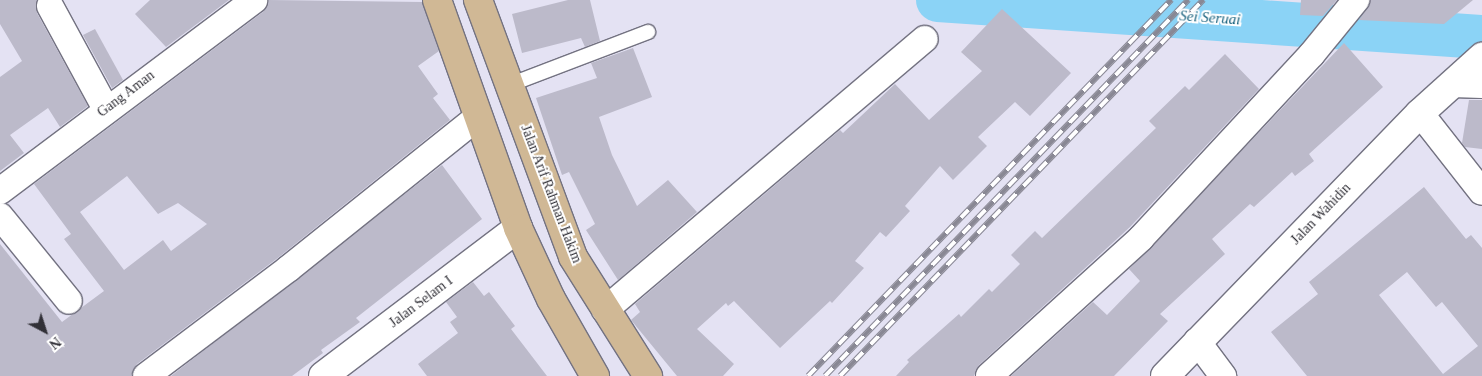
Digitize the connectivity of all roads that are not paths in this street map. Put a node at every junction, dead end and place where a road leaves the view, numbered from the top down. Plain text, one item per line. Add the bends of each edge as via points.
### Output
1 (254, 0) edge
2 (428, 0) edge
3 (437, 0) edge
4 (485, 2) edge
5 (50, 6) dead end
6 (1349, 8) edge
7 (648, 32) dead end
8 (924, 39) dead end
9 (1482, 57) edge
10 (1466, 82) edge
11 (509, 85) junction
12 (106, 109) junction
13 (1420, 113) junction
14 (478, 117) junction
15 (0, 191) edge
16 (1482, 192) edge
17 (0, 216) edge
18 (518, 228) junction
19 (69, 301) dead end
20 (606, 310) junction
21 (1197, 342) junction
22 (585, 372) edge
23 (146, 376) edge
24 (324, 376) edge
25 (648, 376) edge
26 (989, 376) edge
27 (1165, 376) edge
28 (1223, 376) edge

1 - 12 street, Gang Aman
2 - 3 street
3 - 14 main road
4 - 11 main road, Jalan Arif Rahman Hakim
5 - 12 street
6 - 26 street via 1312,54 1141,238
7 - 11 lane
8 - 20 street
9 - 10 street, Jalan Wahidin
10 - 13 street, Jalan Wahidin
11 - 20 main road, Jalan Arif Rahman Hakim via 573,257
12 - 15 street, Gang Aman
13 - 16 street
13 - 21 street, Jalan Wahidin
14 - 18 main road
14 - 23 street via 288,269
17 - 19 street
18 - 22 main road
18 - 24 street, Jalan Selam I
20 - 25 main road, Jalan Arif Rahman Hakim
21 - 27 street, Jalan Wahidin
21 - 28 street

